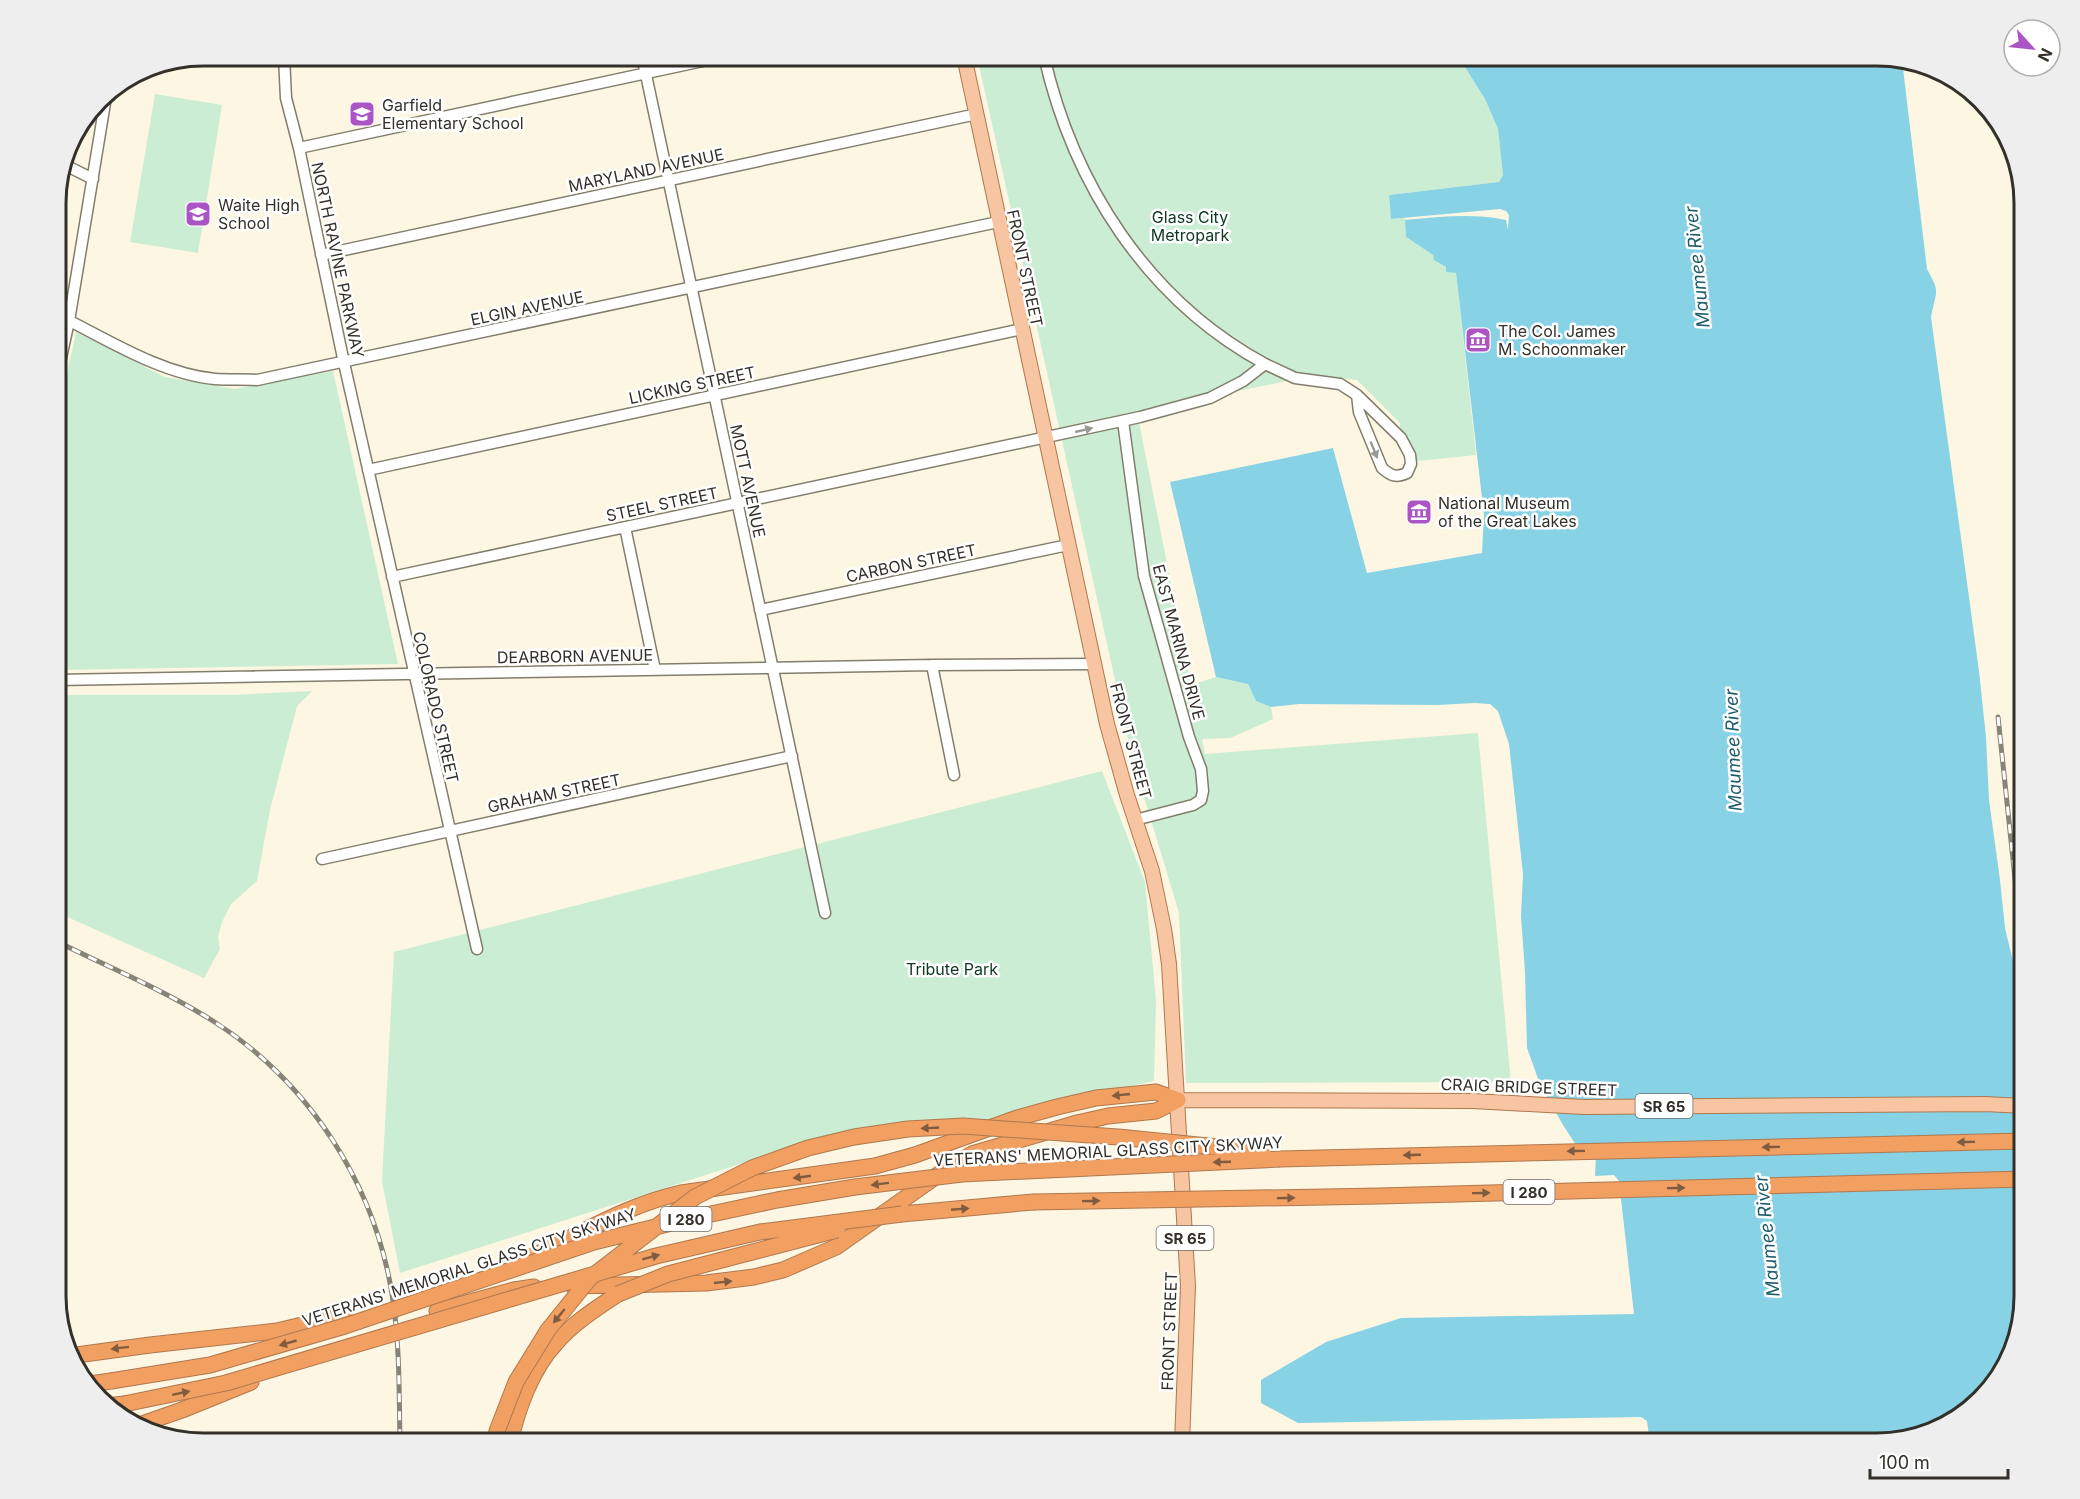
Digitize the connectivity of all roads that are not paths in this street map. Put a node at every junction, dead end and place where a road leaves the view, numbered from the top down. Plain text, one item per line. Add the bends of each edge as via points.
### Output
1 (284, 66) edge
2 (644, 66) edge
3 (678, 66) edge
4 (966, 66) edge
5 (1047, 66) edge
6 (645, 73) junction
7 (104, 109) edge
8 (977, 114) junction
9 (299, 148) junction
10 (71, 168) edge
11 (93, 178) junction
12 (668, 181) junction
13 (998, 222) junction
14 (321, 255) junction
15 (692, 288) junction
16 (66, 319) edge
17 (69, 321) junction
18 (1022, 329) junction
19 (66, 335) edge
20 (344, 363) junction
21 (1265, 364) junction
22 (714, 395) junction
23 (1357, 395) junction
24 (1123, 421) junction
25 (1044, 438) junction
26 (368, 470) junction
27 (738, 504) junction
28 (625, 527) junction
29 (1068, 545) junction
30 (392, 577) junction
31 (760, 610) junction
32 (1095, 664) junction
33 (932, 665) junction
34 (773, 669) junction
35 (655, 670) junction
36 (414, 674) junction
37 (66, 680) edge
38 (792, 756) junction
39 (954, 775) dead end
40 (1136, 820) junction
41 (449, 831) junction
42 (322, 859) dead end
43 (825, 913) dead end
44 (477, 949) dead end
45 (1178, 1100) junction
46 (2014, 1106) edge
47 (2014, 1141) edge
48 (1280, 1160) junction
49 (2014, 1179) edge
50 (902, 1214) junction
51 (79, 1355) edge
52 (97, 1383) edge
53 (119, 1405) edge
54 (148, 1422) edge
55 (497, 1433) edge
56 (512, 1433) edge
57 (1182, 1433) edge

1 - 9 street, NORTH RAVINE PARKWAY via 284,84
2 - 6 street, MOTT AVENUE
3 - 6 street
4 - 8 main road, FRONT STREET
5 - 21 street via 1069,140 1111,221 1187,309
6 - 9 street
6 - 12 street, MOTT AVENUE
7 - 11 street
8 - 12 street, MARYLAND AVENUE
8 - 13 main road, FRONT STREET
9 - 14 street, NORTH RAVINE PARKWAY
10 - 11 street
11 - 17 street
12 - 14 street, MARYLAND AVENUE
12 - 15 street, MOTT AVENUE
13 - 15 street, ELGIN AVENUE
13 - 18 main road, FRONT STREET
14 - 20 street, NORTH RAVINE PARKWAY
15 - 20 street, ELGIN AVENUE
15 - 22 street, MOTT AVENUE
16 - 17 street, ELGIN AVENUE
17 - 19 street
17 - 20 street, ELGIN AVENUE via 151,361 216,379 257,380
18 - 22 street, LICKING STREET
18 - 25 main road, FRONT STREET
20 - 26 street, NORTH RAVINE PARKWAY
21 - 23 street via 1295,378 1340,384
21 - 24 street, STEEL STREET via 1210,398
22 - 26 street, LICKING STREET
22 - 27 street, MOTT AVENUE
23 -> 23 street via 1359,412 1382,468 1398,477 1407,473 1410,455 1401,438
25 -> 24 street, STEEL STREET
24 - 40 street, EAST MARINA DRIVE via 1144,576 1201,769 1203,791 1201,800 1193,805
25 - 27 street, STEEL STREET
25 - 29 main road, FRONT STREET
26 - 30 street, COLORADO STREET
27 - 28 street, STEEL STREET
27 - 31 street, MOTT AVENUE
28 - 30 street, STEEL STREET
28 - 35 street
29 - 31 street, CARBON STREET
29 - 32 main road, FRONT STREET
30 - 36 street, COLORADO STREET
31 - 34 street, MOTT AVENUE
32 - 33 street, DEARBORN AVENUE
32 - 40 main road, FRONT STREET via 1107,724
33 - 34 street, DEARBORN AVENUE
33 - 39 street
34 - 35 street, DEARBORN AVENUE
34 - 38 street, MOTT AVENUE
35 - 36 street, DEARBORN AVENUE
36 - 37 street, DEARBORN AVENUE
36 - 41 street, COLORADO STREET
38 - 41 street, GRAHAM STREET
38 - 43 street, MOTT AVENUE
40 - 45 main road, FRONT STREET via 1164,929
41 - 42 street, GRAHAM STREET
41 - 44 street, COLORADO STREET
45 - 46 main road, CRAIG BRIDGE STREET / SR 65 via 1473,1101 1584,1107
45 -> 51 highway via 1156,1092 1096,1098 1017,1118 875,1166 662,1197 618,1213 516,1263 344,1315 278,1331
54 -> 45 highway via 371,1334 514,1290 706,1283 783,1270 836,1246 972,1154 1077,1123 1156,1111
45 - 57 main road, FRONT STREET / SR 65 via 1188,1286
47 -> 48 highway, VETERANS' MEMORIAL GLASS CITY SKYWAY / I 280
48 -> 52 highway, VETERANS' MEMORIAL GLASS CITY SKYWAY / I 280, bridge via 962,1174 777,1200 594,1242 345,1326 210,1365
48 -> 55 highway, bridge via 1248,1150 963,1126 908,1129 808,1148 752,1168 695,1197 590,1278 548,1330 516,1382
50 -> 49 highway, I 280, bridge via 1033,1202
53 -> 50 highway, I 280, bridge via 226,1383 656,1256 760,1232
50 - 56 highway, bridge via 668,1274 618,1294 555,1343 531,1379

